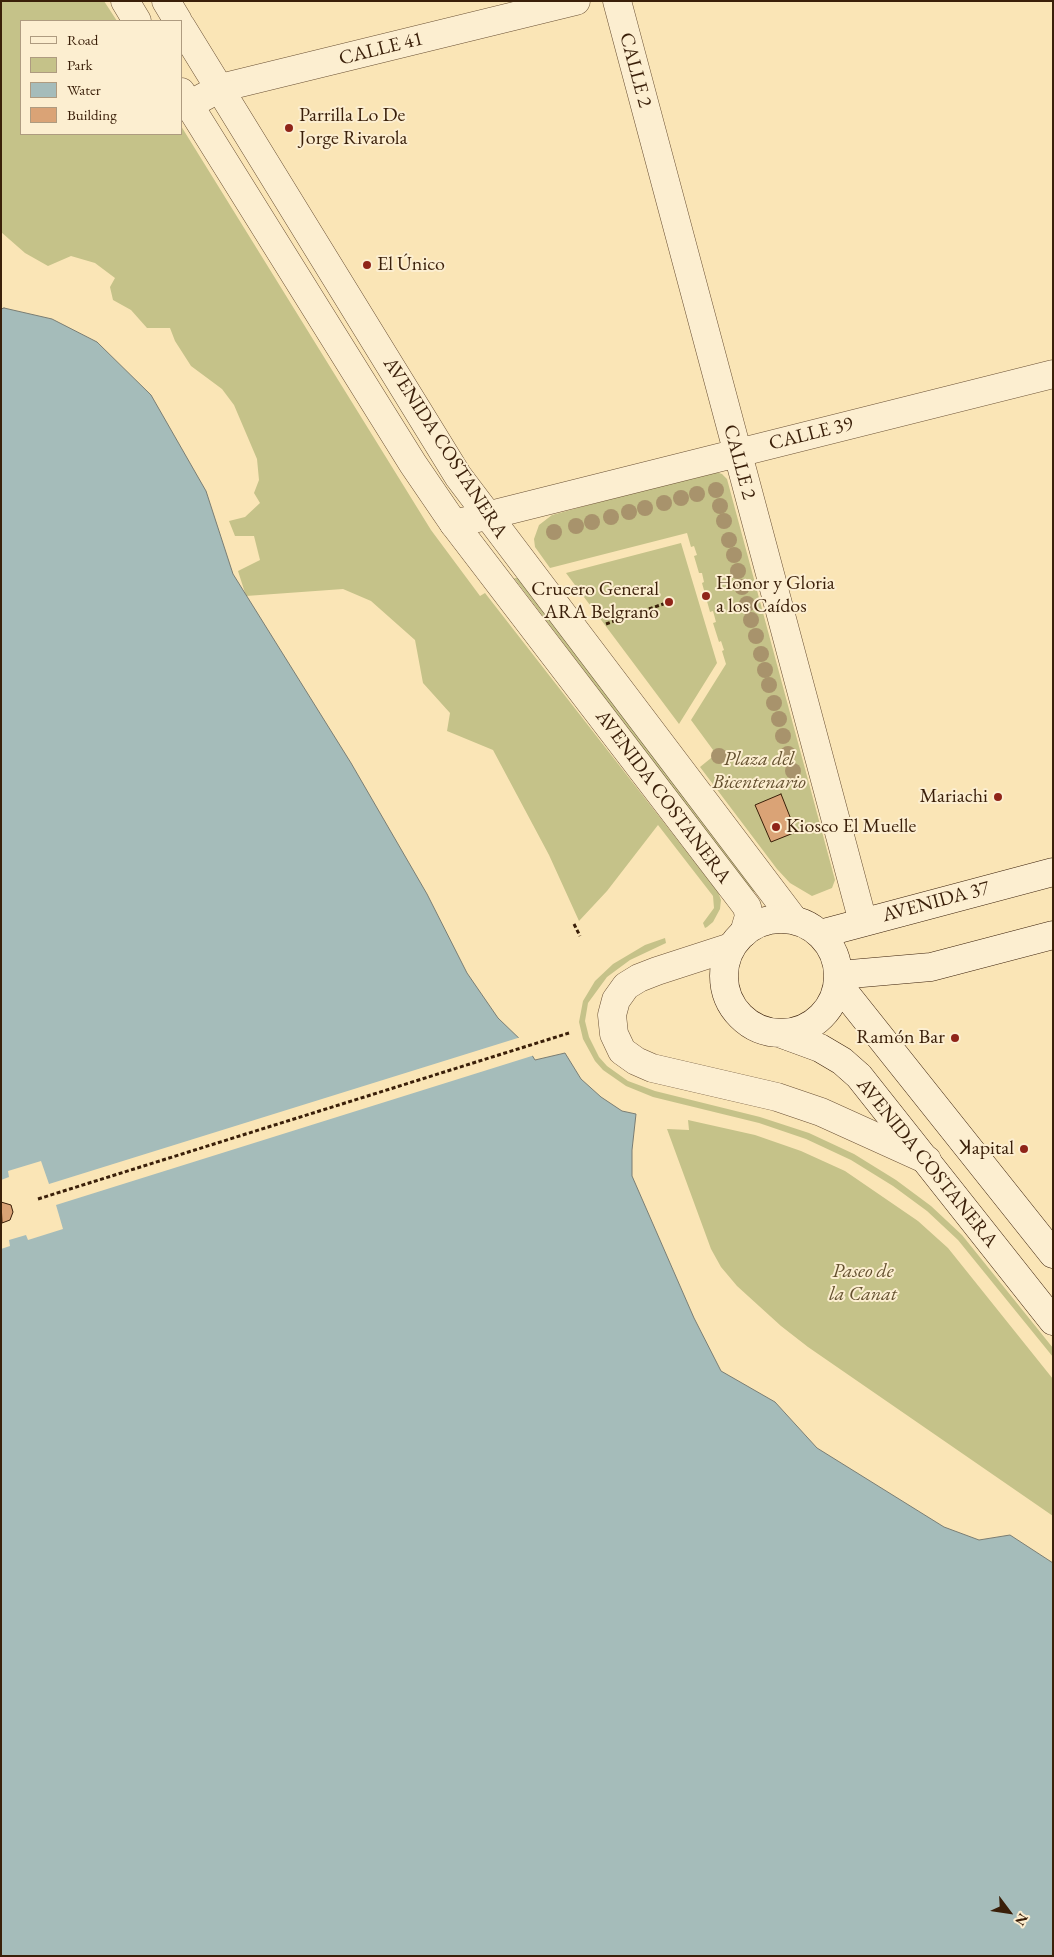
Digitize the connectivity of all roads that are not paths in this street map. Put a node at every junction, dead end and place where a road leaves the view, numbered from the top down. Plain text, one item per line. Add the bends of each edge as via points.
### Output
1 (125, 1) edge
2 (166, 1) edge
3 (576, 1) edge
4 (617, 1) edge
5 (136, 20) edge
6 (177, 20) edge
7 (182, 28) edge
8 (220, 88) junction
9 (185, 99) edge
10 (1053, 374) edge
11 (736, 453) junction
12 (486, 515) junction
13 (454, 524) junction
14 (1053, 872) edge
15 (794, 920) junction
16 (863, 922) junction
17 (820, 934) junction
18 (1053, 935) edge
19 (738, 940) junction
20 (838, 979) junction
21 (779, 1034) junction
22 (927, 1160) junction
23 (1053, 1254) edge
24 (1053, 1321) edge

1 - 5 street
2 - 6 street
3 - 8 street, CALLE 41
4 - 11 street, CALLE 2
7 - 8 street, AVENIDA COSTANERA
8 - 9 street, CALLE 41
8 - 12 street, AVENIDA COSTANERA via 458,476
9 - 13 street, AVENIDA COSTANERA via 412,464
10 - 11 street, CALLE 39
11 - 12 street, CALLE 39
11 - 16 street, CALLE 2
12 - 13 street, CALLE 39
12 - 15 street, AVENIDA COSTANERA
13 - 19 street, AVENIDA COSTANERA via 747,907 749,916
14 - 16 street, AVENIDA 37
15 - 17 street
15 - 19 street via 769,920
16 - 17 street, AVENIDA 37
17 - 20 street via 832,948
18 - 20 street via 931,967
19 - 21 street via 727,956 724,976 731,1004 751,1025
19 - 22 street via 626,986 616,1000 612,1015 614,1034 622,1051 652,1068 760,1092 822,1112
20 - 21 street via 832,1002 815,1022 798,1031
20 - 23 street, AVENIDA COSTANERA
21 - 22 street, AVENIDA COSTANERA via 820,1048 848,1066
22 - 24 street, AVENIDA COSTANERA

